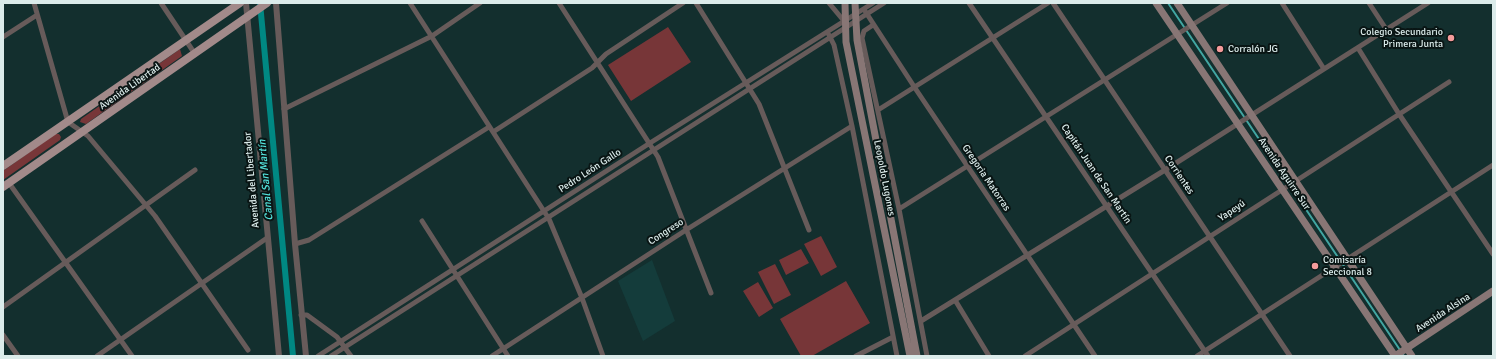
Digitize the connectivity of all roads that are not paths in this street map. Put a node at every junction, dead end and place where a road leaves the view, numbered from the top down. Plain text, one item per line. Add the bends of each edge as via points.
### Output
1 (34, 3) edge
2 (161, 3) edge
3 (240, 3) edge
4 (246, 3) edge
5 (267, 3) edge
6 (276, 3) edge
7 (410, 3) edge
8 (480, 3) edge
9 (559, 3) edge
10 (683, 3) edge
11 (696, 3) edge
12 (830, 3) edge
13 (845, 3) edge
14 (855, 3) edge
15 (873, 3) edge
16 (884, 3) edge
17 (969, 3) edge
18 (1048, 3) edge
19 (1053, 3) edge
20 (1156, 3) edge
21 (1177, 3) edge
22 (1227, 3) edge
23 (1282, 3) edge
24 (1369, 3) edge
25 (1428, 3) edge
26 (864, 9) junction
27 (251, 14) junction
28 (867, 14) junction
29 (37, 15) junction
30 (855, 18) junction
31 (845, 25) junction
32 (873, 25) junction
33 (1190, 27) junction
34 (1386, 29) junction
35 (827, 32) junction
36 (1180, 34) junction
37 (432, 36) junction
38 (3, 37) edge
39 (831, 37) junction
40 (992, 39) junction
41 (186, 40) junction
42 (1358, 48) junction
43 (195, 54) junction
44 (597, 63) junction
45 (1324, 69) junction
46 (1105, 81) junction
47 (1449, 82) dead end
48 (747, 83) junction
49 (915, 88) junction
50 (750, 89) junction
51 (284, 109) junction
52 (878, 110) junction
53 (1399, 114) junction
54 (1047, 116) junction
55 (1250, 116) junction
56 (68, 122) junction
57 (1239, 123) junction
58 (852, 126) junction
59 (489, 127) junction
60 (84, 131) junction
61 (493, 132) junction
62 (650, 143) junction
63 (654, 149) junction
64 (1493, 165) edge
65 (3, 166) edge
66 (968, 167) junction
67 (784, 168) junction
68 (195, 170) dead end
69 (1165, 170) junction
70 (1294, 183) junction
71 (6, 185) edge
72 (1284, 188) junction
73 (1451, 192) junction
74 (1106, 205) junction
75 (145, 206) junction
76 (899, 209) junction
77 (544, 211) junction
78 (548, 218) junction
79 (422, 221) dead end
80 (686, 230) junction
81 (809, 230) dead end
82 (1210, 237) junction
83 (267, 238) junction
84 (295, 244) junction
85 (1493, 254) edge
86 (1026, 256) junction
87 (1346, 260) junction
88 (66, 263) junction
89 (1336, 267) junction
90 (453, 270) junction
91 (1152, 275) junction
92 (457, 276) junction
93 (202, 282) junction
94 (1493, 291) edge
95 (711, 293) dead end
96 (582, 298) junction
97 (954, 300) junction
98 (3, 308) edge
99 (1262, 314) junction
100 (301, 315) junction
101 (921, 321) junction
102 (1074, 325) junction
103 (3, 335) edge
104 (893, 337) junction
105 (120, 340) junction
106 (341, 341) junction
107 (346, 347) junction
108 (504, 349) junction
109 (1405, 349) junction
110 (248, 350) dead end
111 (1206, 354) edge
112 (18, 356) edge
113 (97, 356) edge
114 (132, 356) edge
115 (278, 356) edge
116 (306, 356) edge
117 (318, 356) edge
118 (331, 356) edge
119 (351, 356) edge
120 (492, 356) edge
121 (508, 356) edge
122 (603, 356) edge
123 (856, 356) edge
124 (897, 356) edge
125 (910, 356) edge
126 (917, 356) edge
127 (928, 356) edge
128 (989, 356) edge
129 (1025, 356) edge
130 (1095, 356) edge
131 (1197, 356) edge
132 (1290, 356) edge
133 (1396, 356) edge
134 (1412, 356) edge

1 - 29 street
2 - 41 street
3 - 41 main road, Avenida Libertad
4 - 27 street, Avenida del Libertador
5 - 27 main road, Avenida Libertad
6 - 51 street
7 - 37 street
8 - 37 street
9 - 44 street
10 - 44 street via 606,54
11 - 48 street
12 - 31 street
13 - 31 main road, Leopoldo Lugones
14 - 30 main road, Leopoldo Lugones
15 - 26 street, Pedro León Gallo
16 - 28 street, Pedro León Gallo
17 - 40 street, Capitán Juan de San Martín
18 - 40 street
19 - 46 street, Corrientes
20 - 36 main road, Avenida Aguirre Sur
21 - 33 main road, Avenida Aguirre Sur
22 - 33 street
23 - 45 street
24 - 34 street
25 - 34 street
26 - 28 street, Gregoria Matorras
26 - 30 street, Pedro León Gallo
27 - 43 main road, Avenida Libertad
27 - 83 street, Avenida del Libertador
28 - 30 street, Pedro León Gallo
28 - 32 street, Gregoria Matorras
29 - 38 street
29 - 56 street
30 - 31 street, Pedro León Gallo
30 - 126 main road, Leopoldo Lugones via 857,40
31 - 35 street, Pedro León Gallo
31 - 39 street, Pedro León Gallo
31 - 125 main road, Leopoldo Lugones via 846,42
32 - 49 street, Gregoria Matorras
32 - 52 street via 864,31 862,38
33 - 36 street
33 - 55 main road, Avenida Aguirre Sur
34 - 42 street
35 - 39 street
35 - 48 street, Pedro León Gallo
36 - 46 street
36 - 57 main road, Avenida Aguirre Sur
37 - 51 street
37 - 59 street
39 - 50 street, Pedro León Gallo
39 - 58 street
40 - 49 street
40 - 54 street, Capitán Juan de San Martín
41 - 43 street
41 - 56 main road, Avenida Libertad
42 - 45 street
42 - 53 street
43 - 60 main road, Avenida Libertad
44 - 61 street
44 - 62 street
45 - 55 street
46 - 54 street
46 - 69 street, Corrientes
47 - 53 street, Yapeyú
48 - 50 street
48 - 62 street, Pedro León Gallo
49 - 52 street
49 - 66 street, Gregoria Matorras
50 - 63 street, Pedro León Gallo
50 - 67 street via 759,104
51 - 84 street
52 - 76 street
53 - 70 street, Yapeyú
53 - 73 street
54 - 66 street
54 - 74 street, Capitán Juan de San Martín
55 - 57 street
55 - 70 main road, Avenida Aguirre Sur
56 - 60 street
56 - 65 main road, Avenida Libertad
57 - 69 street
57 - 72 main road, Avenida Aguirre Sur
58 - 67 street, Congreso
58 - 104 street
59 - 61 street
59 - 84 street via 309,240
60 - 71 main road, Avenida Libertad
60 - 75 street
61 - 77 street
62 - 63 street
62 - 77 street, Pedro León Gallo
63 - 78 street, Pedro León Gallo
63 - 80 street
64 - 73 street
66 - 76 street
66 - 86 street, Gregoria Matorras
67 - 80 street, Congreso
67 - 81 street
68 - 75 street
69 - 74 street
69 - 82 street, Corrientes
70 - 72 street, Yapeyú
70 - 87 main road, Avenida Aguirre Sur
71 - 88 street
72 - 82 street, Yapeyú
72 - 89 main road, Avenida Aguirre Sur
73 - 85 street
73 - 87 street
74 - 86 street
74 - 91 street, Capitán Juan de San Martín
75 - 88 street
75 - 93 street
76 - 101 street
77 - 78 street
77 - 90 street, Pedro León Gallo
78 - 92 street, Pedro León Gallo
78 - 96 street
79 - 90 street
80 - 95 street
80 - 96 street, Congreso
82 - 91 street, Yapeyú
82 - 99 street, Corrientes
83 - 93 street
83 - 115 street, Avenida del Libertador
84 - 100 street
86 - 97 street
86 - 102 street, Gregoria Matorras
87 - 89 street
87 - 109 main road, Avenida Aguirre Sur
88 - 98 street
88 - 105 street
89 - 99 street
89 - 133 main road, Avenida Aguirre Sur
90 - 92 street
90 - 106 street, Pedro León Gallo
91 - 102 street, Yapeyú
91 - 111 street, Capitán Juan de San Martín
92 - 107 street, Pedro León Gallo
92 - 108 street
93 - 105 street
93 - 110 street
94 - 109 main road, Avenida Alsina
96 - 108 street, Congreso
96 - 122 street
97 - 101 street
97 - 128 street
99 - 111 street
99 - 132 street, Corrientes
100 - 106 street via 307,315
100 - 116 street
101 - 127 street
102 - 129 street, Yapeyú
102 - 130 street, Gregoria Matorras
103 - 112 street
104 - 123 street
104 - 124 street
105 - 113 street
105 - 114 street
106 - 107 street
106 - 117 street, Pedro León Gallo
107 - 118 street, Pedro León Gallo
107 - 119 street
108 - 120 street, Congreso
108 - 121 street
109 - 133 main road, Avenida Alsina
109 - 134 main road, Avenida Aguirre Sur
111 - 131 street

